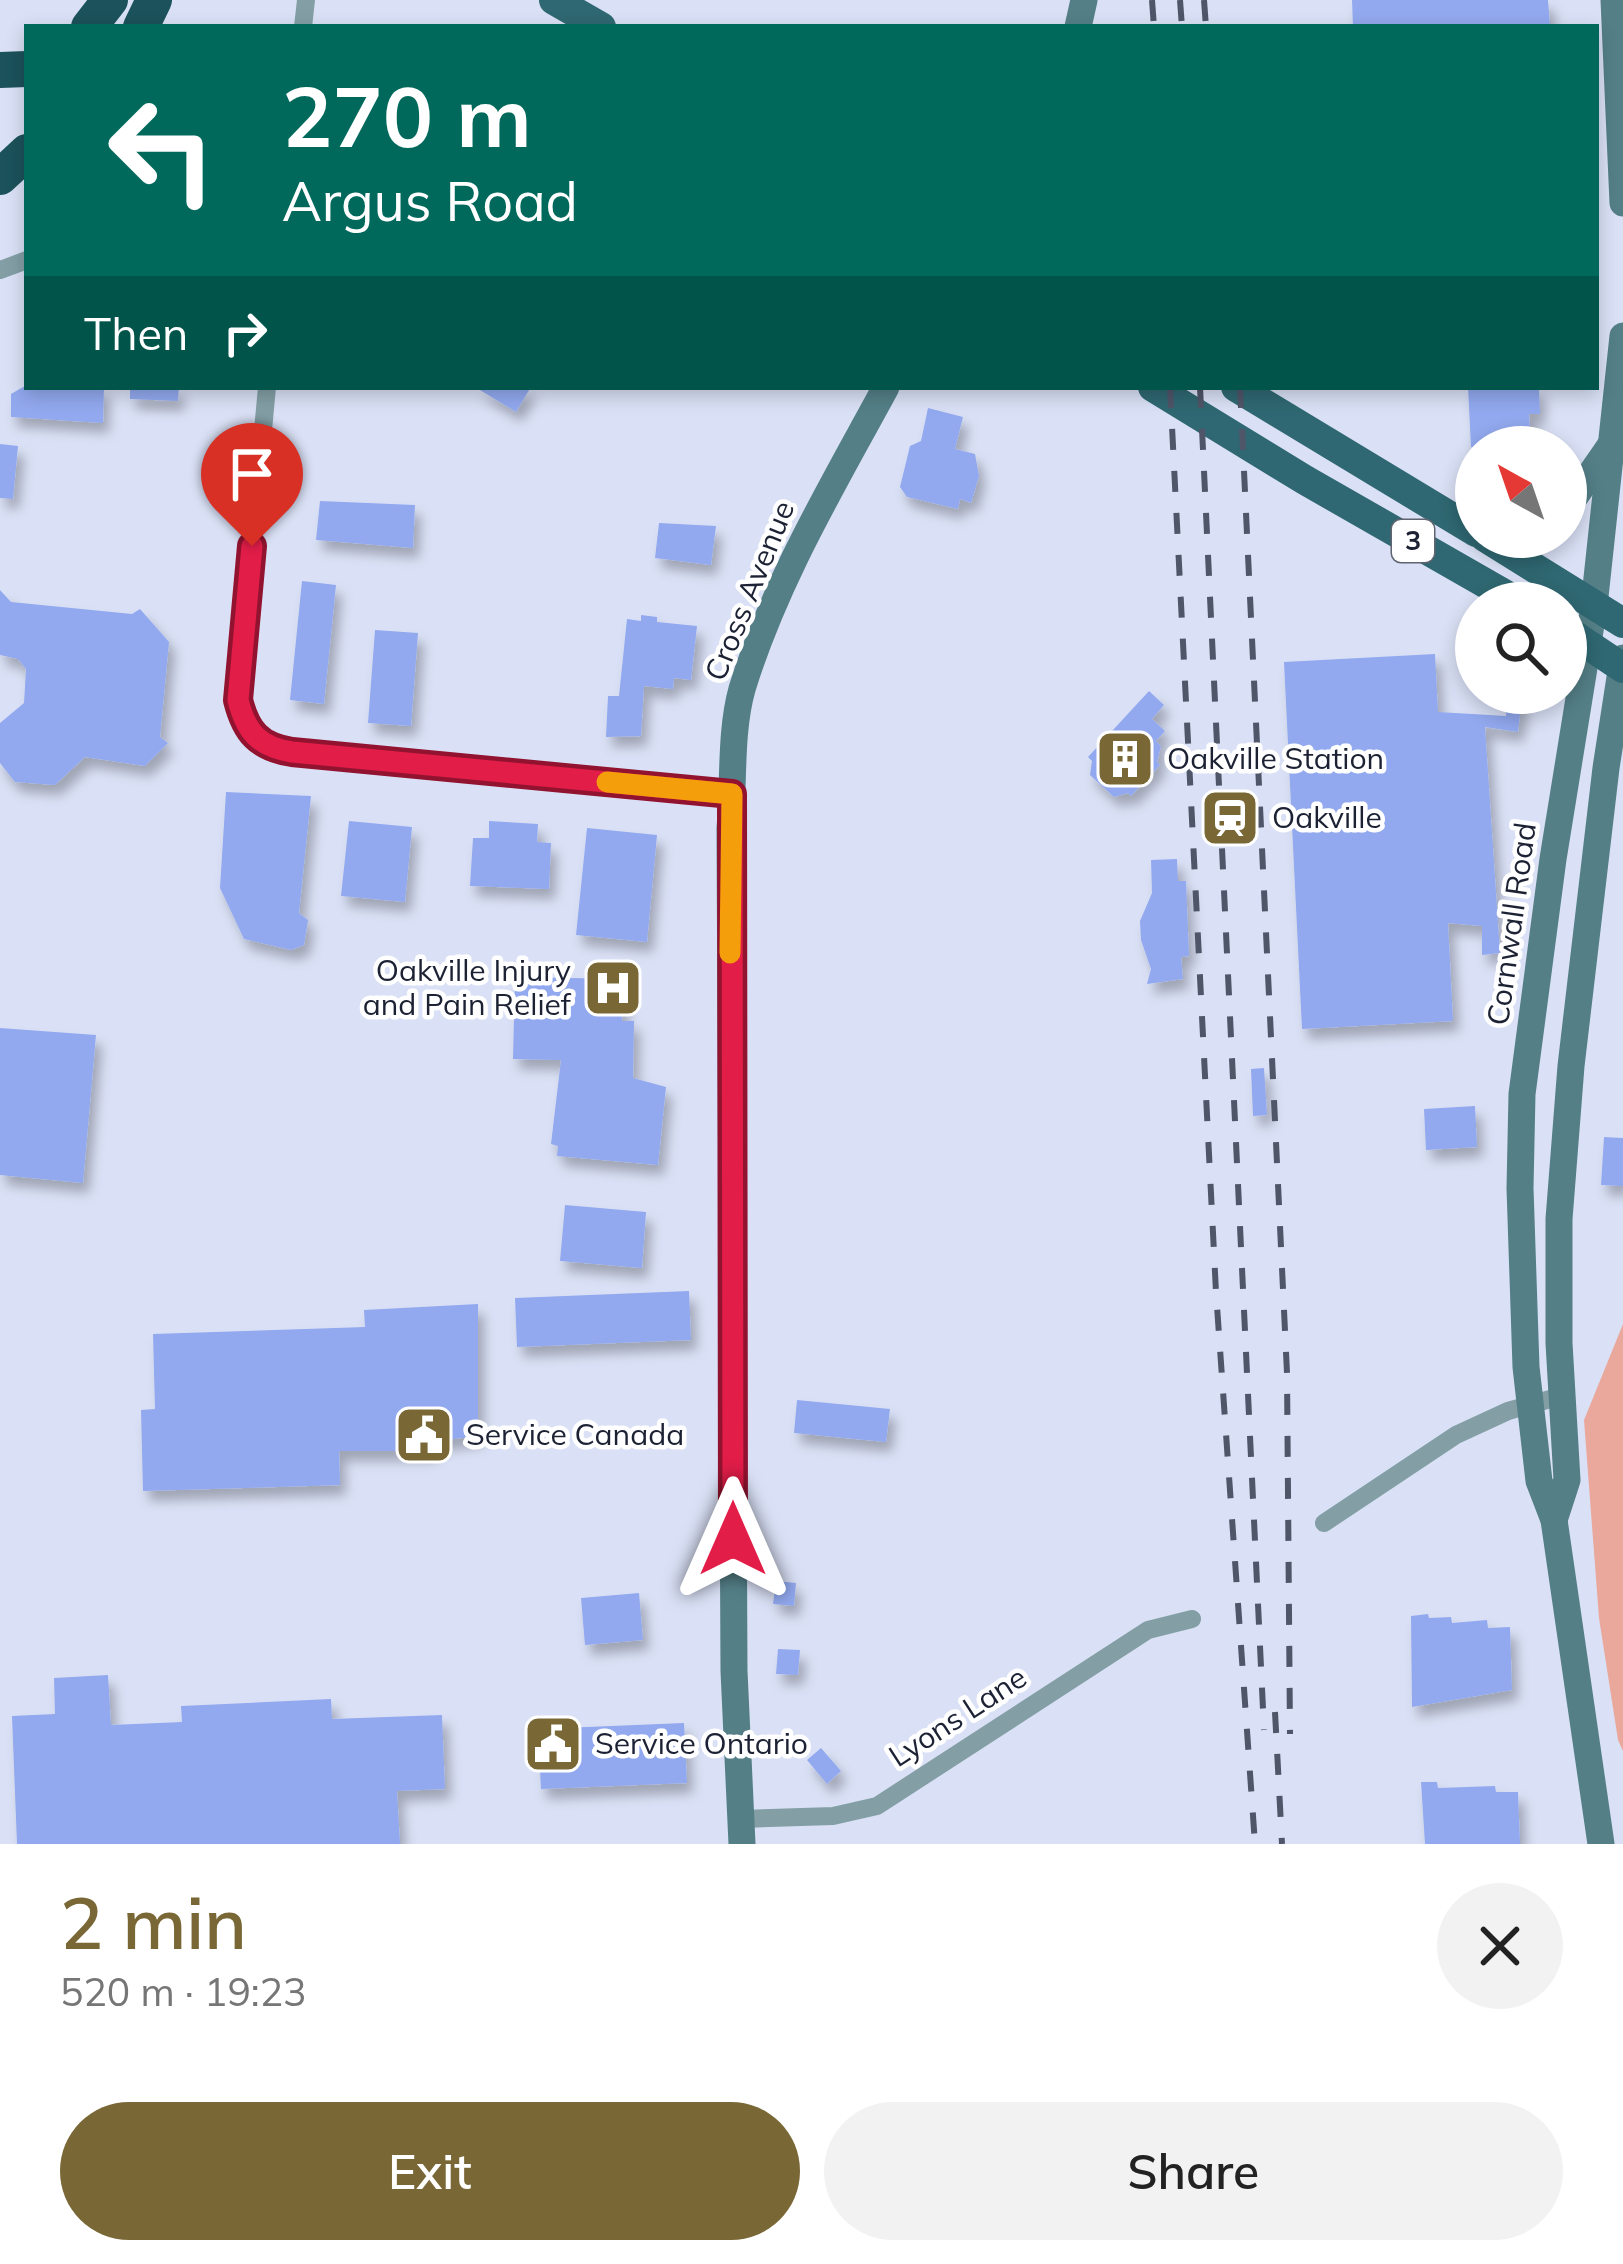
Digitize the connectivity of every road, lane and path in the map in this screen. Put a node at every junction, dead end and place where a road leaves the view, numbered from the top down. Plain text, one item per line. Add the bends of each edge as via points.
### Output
1 (110, 0) edge
2 (554, 0) edge
3 (1614, 0) edge
4 (91, 24) edge
5 (596, 24) edge
6 (24, 155) edge
7 (0, 177) edge
8 (1623, 203) edge
9 (1623, 336) edge
10 (267, 390) edge
11 (884, 390) edge
12 (1159, 390) edge
13 (1241, 390) edge
14 (1612, 443) junction
15 (1587, 479) edge
16 (1455, 513) edge
17 (1518, 558) edge
18 (1483, 582) edge
19 (1594, 606) junction
20 (1587, 618) edge
21 (1623, 623) edge
22 (1587, 643) edge
23 (1622, 664) edge
24 (1567, 714) edge
25 (1623, 740) edge
26 (1606, 768) junction
27 (732, 794) junction
28 (1571, 1066) junction
29 (1526, 1070) junction
30 (1561, 1396) junction
31 (1530, 1405) junction
32 (1554, 1520) junction
33 (1324, 1523) dead end
34 (1192, 1619) dead end
35 (742, 1832) edge
36 (1600, 1844) edge

1 - 4 highway
2 - 5 main road
3 - 8 main road
6 - 7 highway
9 - 14 main road, Cornwall Road
10 - 27 street via 238,700 243,722 264,745
11 - 27 main road, Cross Avenue via 828,488 763,633 741,692
12 - 18 main road, 3
13 - 16 main road, 3
14 - 15 main road
14 - 19 main road, Cornwall Road
17 - 19 main road
19 - 20 main road, Cornwall Road
19 - 21 main road
22 - 23 main road
23 - 26 main road, Cornwall Road
24 - 29 main road, Cornwall Road
25 - 26 main road
26 - 28 main road, Cornwall Road
27 - 35 main road, Cross Avenue via 734,1671
28 - 29 main road
28 - 30 main road, Cornwall Road via 1559,1219
29 - 31 main road, Cornwall Road via 1520,1188
30 - 31 street
30 - 32 main road, Cornwall Road via 1567,1480
31 - 32 main road, Cornwall Road via 1539,1481
31 - 33 street via 1456,1436
32 - 36 main road, Cornwall Road
34 - 35 street, Lyons Lane via 1148,1630 877,1807

